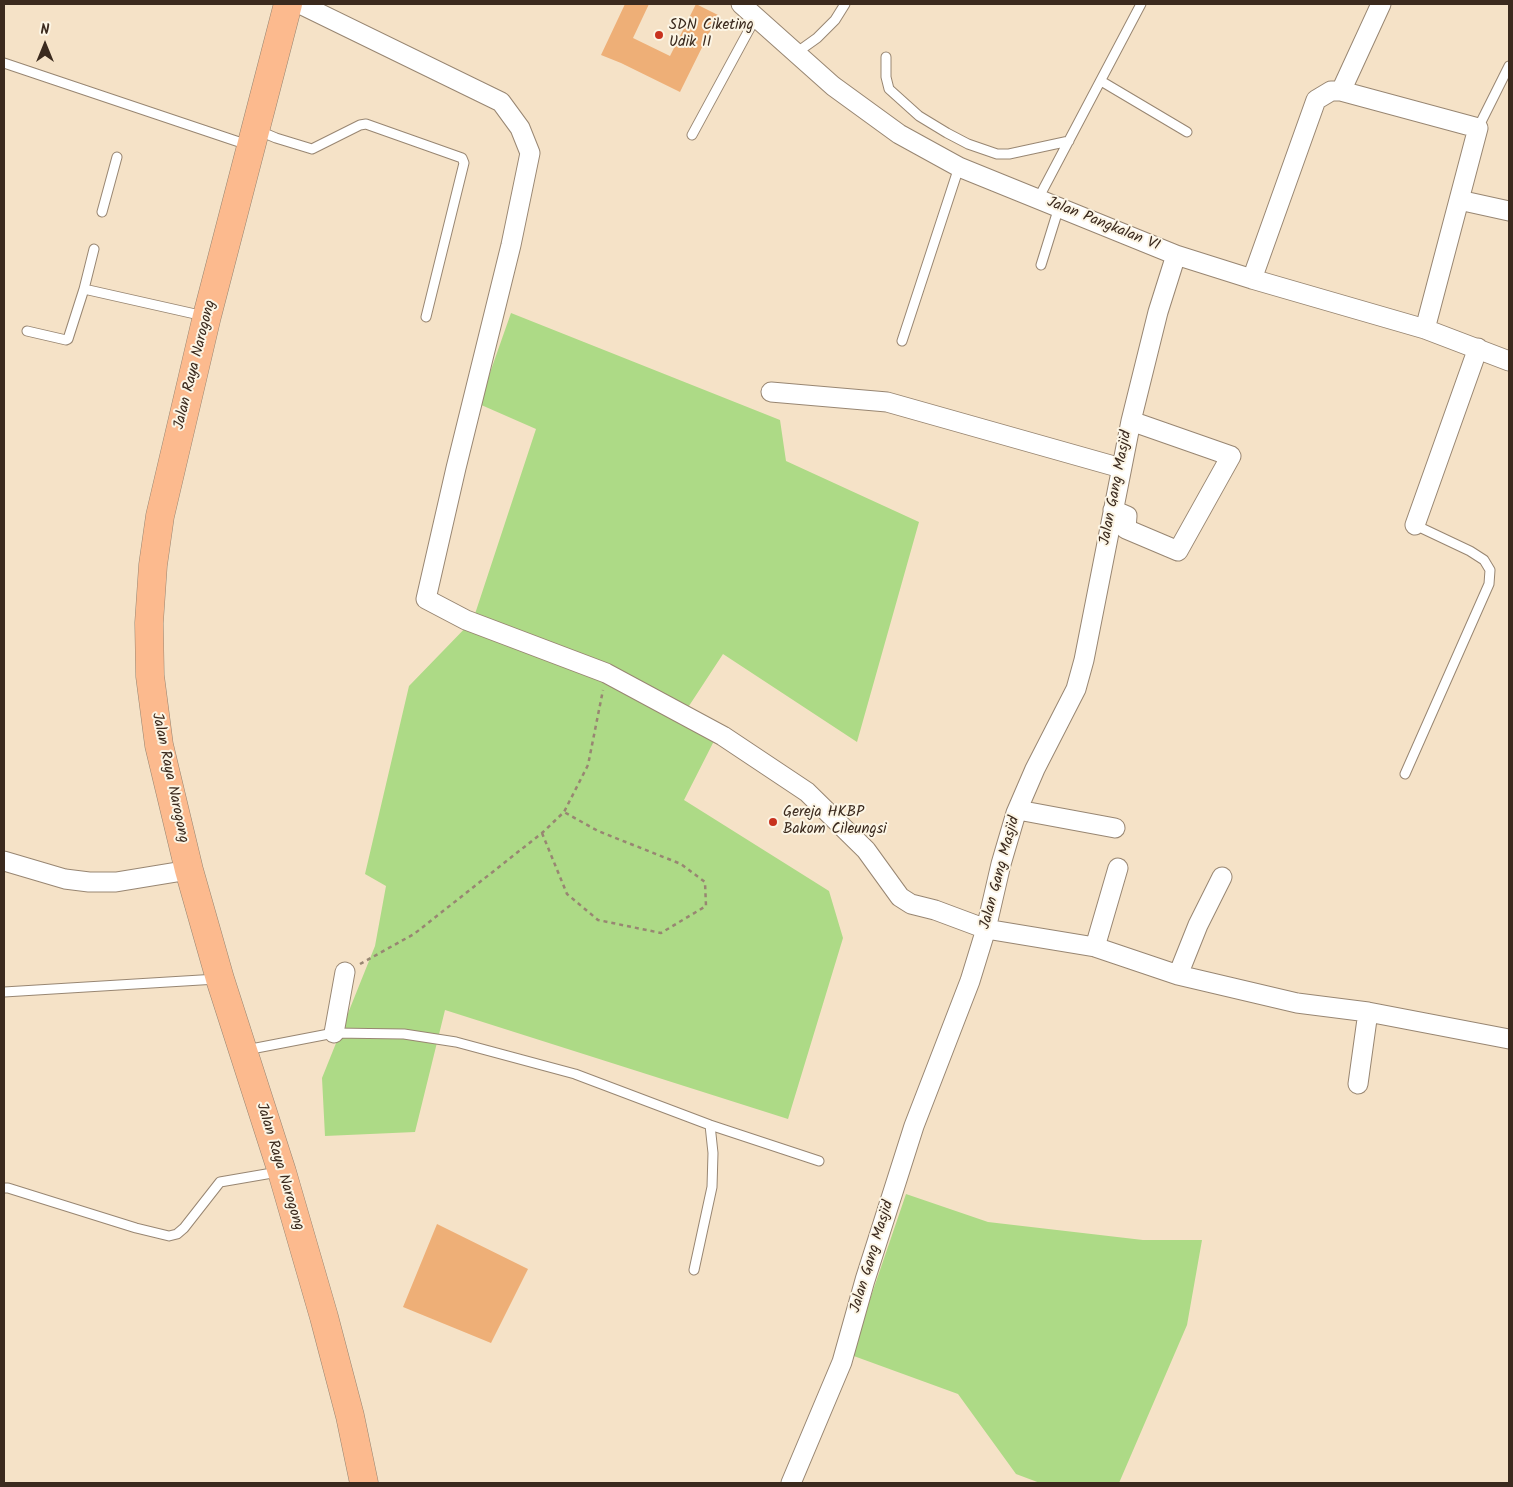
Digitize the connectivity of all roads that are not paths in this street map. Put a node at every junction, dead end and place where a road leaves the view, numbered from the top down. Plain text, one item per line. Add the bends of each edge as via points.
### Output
1 (288, 4) edge
2 (300, 4) edge
3 (741, 4) edge
4 (845, 4) edge
5 (1141, 4) edge
6 (1381, 4) edge
7 (756, 17) junction
8 (796, 53) junction
9 (886, 57) dead end
10 (4, 63) edge
11 (1509, 66) edge
12 (1101, 82) junction
13 (1341, 91) junction
14 (1478, 128) junction
15 (1187, 132) dead end
16 (692, 135) dead end
17 (254, 138) junction
18 (1069, 141) junction
19 (117, 157) dead end
20 (959, 167) junction
21 (1038, 199) junction
22 (1459, 200) junction
23 (1059, 207) junction
24 (1509, 211) edge
25 (102, 212) dead end
26 (94, 248) dead end
27 (1176, 255) junction
28 (1041, 265) dead end
29 (1252, 279) junction
30 (84, 289) junction
31 (207, 316) junction
32 (426, 317) dead end
33 (1425, 329) junction
34 (27, 331) dead end
35 (902, 341) dead end
36 (1478, 348) junction
37 (1509, 360) edge
38 (771, 392) dead end
39 (1131, 421) junction
40 (1121, 468) junction
41 (1113, 510) junction
42 (1415, 525) joint
43 (1405, 774) dead end
44 (1018, 810) junction
45 (1115, 828) dead end
46 (4, 861) edge
47 (1118, 868) dead end
48 (189, 870) junction
49 (1222, 877) dead end
50 (986, 929) junction
51 (1095, 947) junction
52 (345, 972) road end
53 (1178, 975) junction
54 (220, 979) junction
55 (4, 992) edge
56 (1368, 1012) junction
57 (334, 1033) junction
58 (1509, 1038) edge
59 (243, 1051) junction
60 (1358, 1084) dead end
61 (710, 1125) junction
62 (818, 1160) dead end
63 (282, 1172) junction
64 (4, 1188) edge
65 (694, 1270) dead end
66 (364, 1483) edge
67 (791, 1483) edge

1 - 17 main road, Jalan Raya Narogong
2 - 50 street via 501,102 520,128 530,153 511,246 426,599 466,620 606,673 723,736 807,792 866,850 900,897 911,904
3 - 7 street, Jalan Pangkalan VI
4 - 8 lane via 817,38
5 - 12 lane
6 - 13 street
7 - 8 street, Jalan Pangkalan VI
7 - 16 lane
8 - 20 street, Jalan Pangkalan VI via 833,86 899,134
9 - 18 lane via 890,89 920,116 968,144 1003,154
10 - 17 lane
11 - 14 lane
12 - 15 lane
12 - 18 lane
13 - 14 street
13 - 29 street via 1331,91 1316,100
14 - 22 street
17 - 31 main road, Jalan Raya Narogong
17 - 32 lane via 276,138 312,149 366,124 462,158 464,163
18 - 21 lane
19 - 25 lane
20 - 21 street, Jalan Pangkalan VI
20 - 35 lane
21 - 23 street, Jalan Pangkalan VI
22 - 24 street
22 - 33 street
23 - 27 street, Jalan Pangkalan VI
23 - 28 lane
26 - 30 lane
27 - 29 street, Jalan Pangkalan VI
27 - 39 street, Jalan Gang Masjid
29 - 33 street, Jalan Pangkalan VI
30 - 31 lane
30 - 34 lane via 68,339
31 - 48 main road, Jalan Raya Narogong via 160,516 148,623 150,676 159,744
33 - 36 street, Jalan Pangkalan VI
36 - 37 street, Jalan Pangkalan VI
36 - 42 street
38 - 40 street via 887,402
39 - 40 street, Jalan Gang Masjid
39 - 41 street via 1231,456 1178,551 1126,529 1127,516
40 - 41 street, Jalan Gang Masjid
41 - 44 street, Jalan Gang Masjid via 1076,689
42 - 43 lane via 1470,551 1484,560 1490,570 1488,584
44 - 45 street
44 - 50 street, Jalan Gang Masjid
46 - 48 street via 65,879 89,882 116,882
47 - 51 street
48 - 54 main road, Jalan Raya Narogong
49 - 53 street
50 - 51 street
50 - 67 street, Jalan Gang Masjid via 970,981 914,1126 842,1362
51 - 53 street
52 - 57 street
53 - 56 street via 1297,1003
54 - 55 lane
54 - 59 main road, Jalan Raya Narogong
56 - 58 street
56 - 60 street
57 - 59 lane
57 - 61 lane via 404,1034 456,1042 575,1074
59 - 63 main road, Jalan Raya Narogong
61 - 62 lane
61 - 65 lane via 712,1187
63 - 64 lane via 220,1182 184,1228 169,1236
63 - 66 main road, Jalan Raya Narogong via 341,1380

